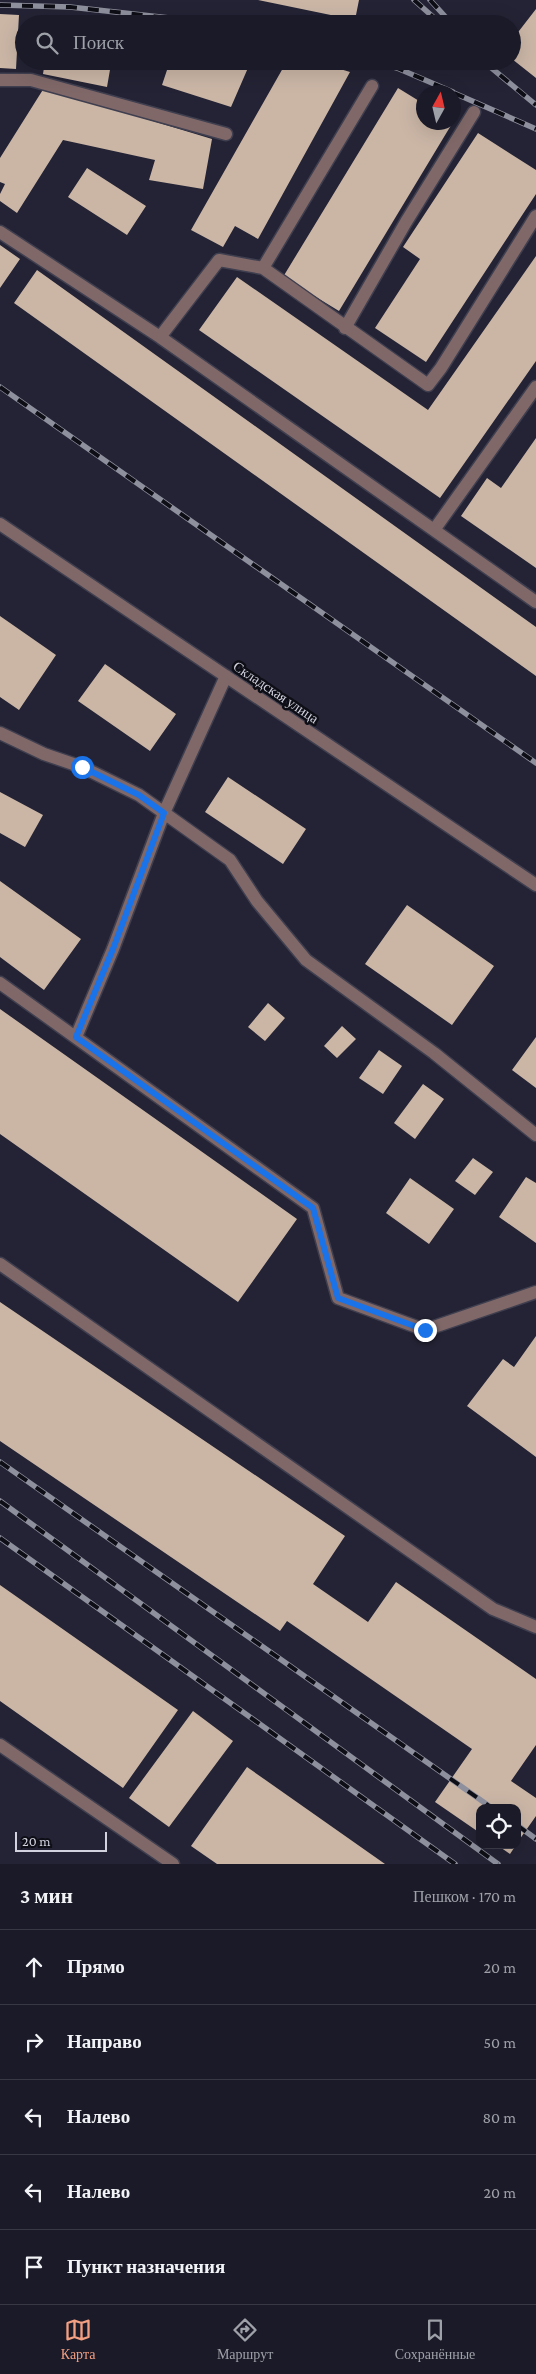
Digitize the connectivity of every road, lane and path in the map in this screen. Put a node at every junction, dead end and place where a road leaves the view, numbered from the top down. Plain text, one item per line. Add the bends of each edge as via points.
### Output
1 (0, 80) edge
2 (372, 86) dead end
3 (474, 112) dead end
4 (226, 134) dead end
5 (536, 216) edge
6 (0, 232) edge
7 (263, 268) junction
8 (345, 328) junction
9 (160, 337) junction
10 (534, 394) edge
11 (0, 524) edge
12 (434, 530) junction
13 (536, 602) edge
14 (226, 676) junction
15 (0, 733) edge
16 (164, 813) junction
17 (536, 885) edge
18 (0, 983) edge
19 (76, 1037) junction
20 (536, 1135) edge
21 (0, 1264) edge
22 (536, 1292) edge
23 (536, 1627) edge
24 (0, 1745) edge
25 (173, 1864) edge

1 - 4 street via 31,80
2 - 7 street
3 - 8 street
5 - 8 street via 428,385
6 - 9 street
7 - 8 street
7 - 9 street via 219,260
9 - 12 street
10 - 12 street
11 - 14 street, Складская улица
12 - 13 street
14 - 16 street
14 - 17 street, Складская улица
15 - 16 street via 90,771 139,795
16 - 19 street
16 - 20 street via 230,860 257,901 306,960 434,1053
18 - 19 street
19 - 22 street via 313,1208 338,1298 425,1330
21 - 23 street via 493,1609
24 - 25 street

